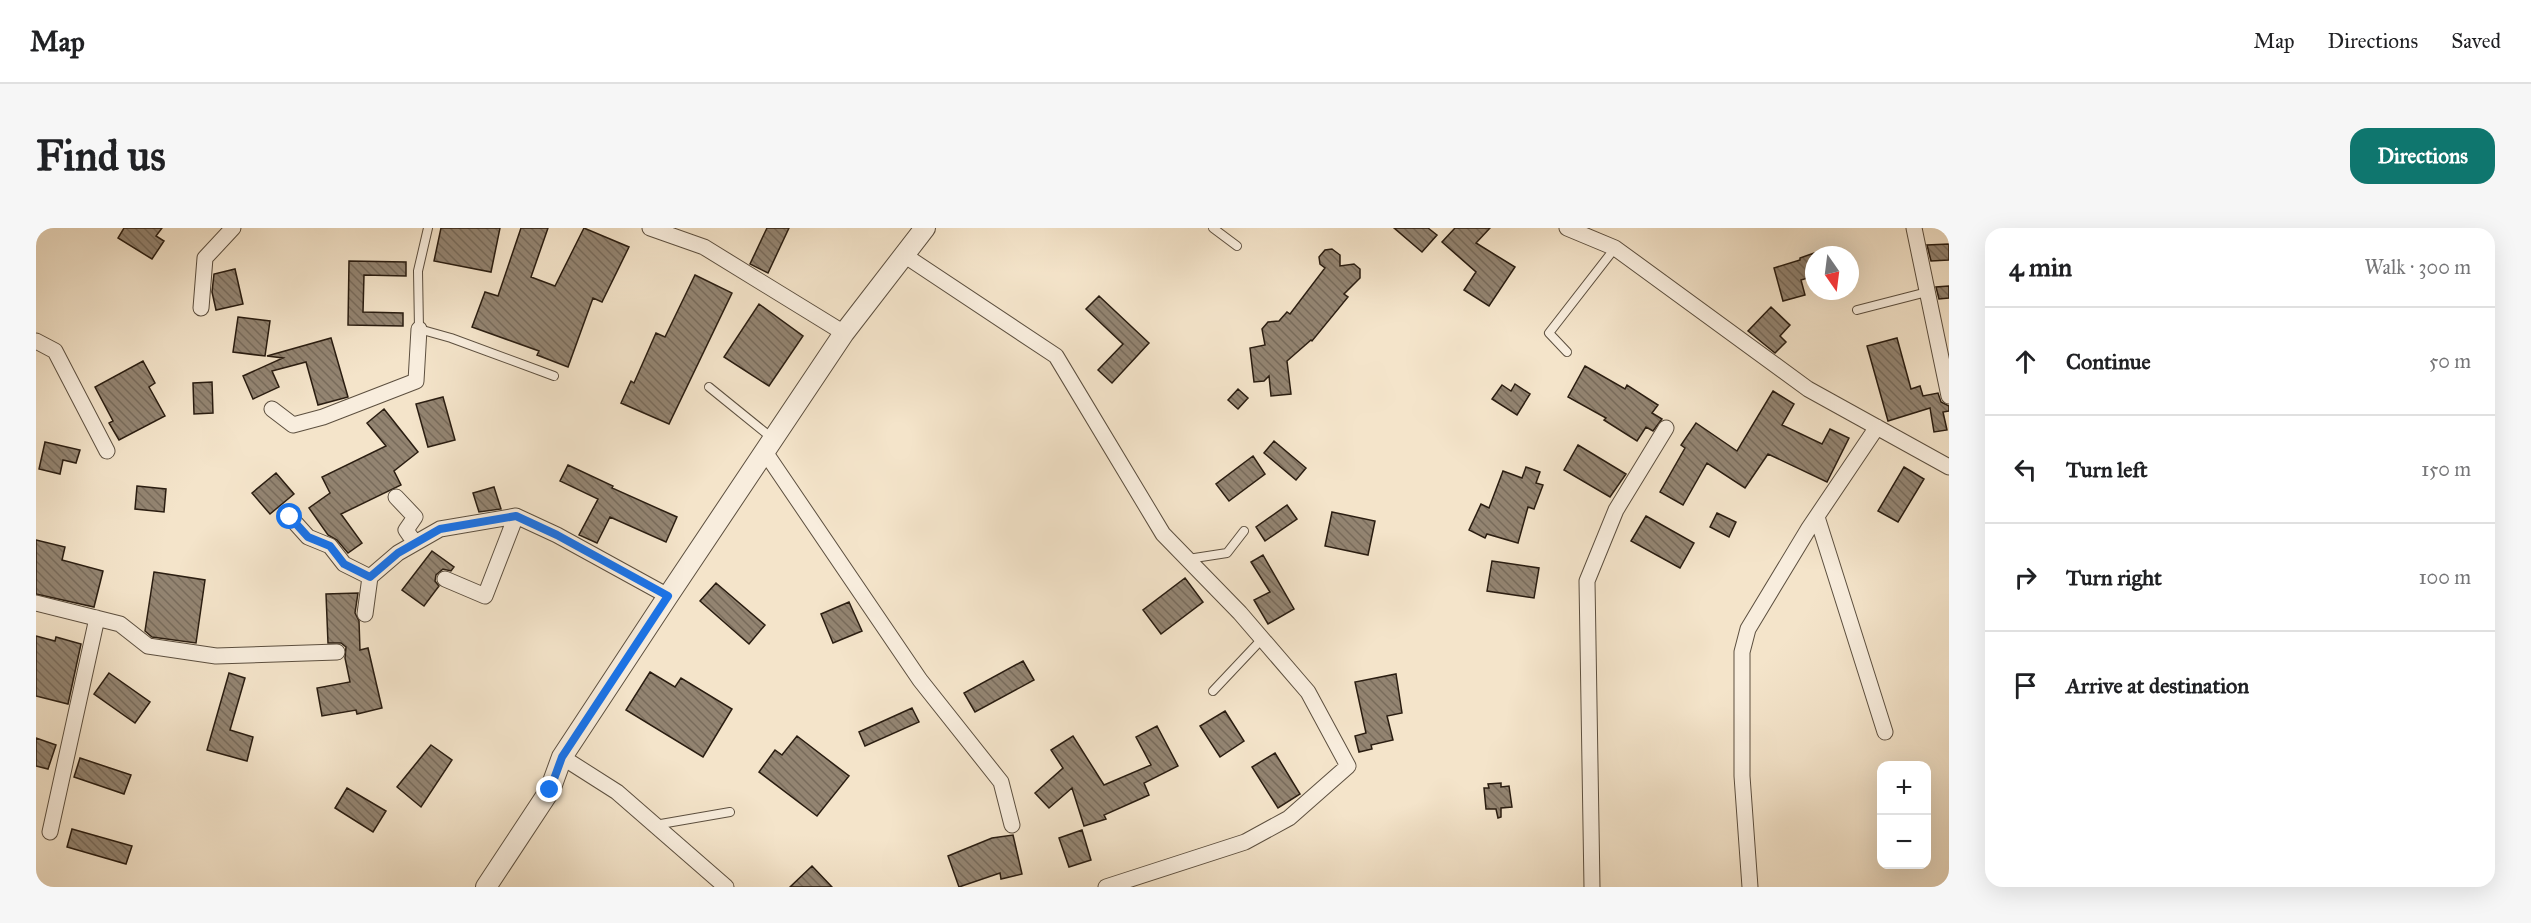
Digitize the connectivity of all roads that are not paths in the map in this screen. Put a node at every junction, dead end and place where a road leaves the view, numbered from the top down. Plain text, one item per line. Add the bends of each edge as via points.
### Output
1 (233, 228) edge
2 (428, 228) edge
3 (650, 228) edge
4 (925, 228) edge
5 (1214, 228) edge
6 (1567, 228) edge
7 (1914, 228) edge
8 (1237, 246) dead end
9 (1615, 248) junction
10 (904, 255) junction
11 (1927, 292) junction
12 (201, 308) dead end
13 (1857, 310) dead end
14 (419, 329) junction
15 (844, 333) junction
16 (36, 341) edge
17 (1567, 352) dead end
18 (554, 376) dead end
19 (709, 387) dead end
20 (1949, 392) edge
21 (272, 409) dead end
22 (1877, 427) junction
23 (1666, 428) dead end
24 (769, 446) junction
25 (107, 451) dead end
26 (1949, 468) edge
27 (396, 497) dead end
28 (516, 516) junction
29 (290, 517) dead end
30 (1817, 517) junction
31 (1244, 531) dead end
32 (415, 543) junction
33 (1187, 559) junction
34 (370, 577) junction
35 (445, 579) dead end
36 (668, 596) junction
37 (36, 603) edge
38 (365, 614) dead end
39 (98, 618) junction
40 (1262, 639) junction
41 (337, 652) dead end
42 (1213, 691) dead end
43 (1885, 732) dead end
44 (562, 757) junction
45 (730, 812) dead end
46 (655, 825) junction
47 (1012, 825) dead end
48 (50, 832) dead end
49 (1113, 886) edge
50 (486, 887) edge
51 (726, 887) edge
52 (1592, 887) edge
53 (1750, 887) edge

1 - 12 street via 205,258
2 - 14 lane via 418,271
3 - 15 street via 704,247
4 - 10 street
5 - 8 lane
6 - 9 street
7 - 11 street
9 - 17 lane via 1549,333
9 - 22 street via 1808,389
10 - 15 street
10 - 33 street via 1056,356 1163,534
11 - 13 lane
11 - 20 street
14 - 18 lane
14 - 21 street via 416,381 293,425
15 - 24 street
16 - 25 street via 55,351
19 - 24 lane
22 - 26 street
22 - 30 street
23 - 52 street via 1616,510 1587,581
24 - 36 street
24 - 47 street via 920,680 1001,782
27 - 32 street via 416,517 406,530
28 - 32 street via 440,529
28 - 35 street via 485,596
28 - 36 street
29 - 34 street via 308,537 330,546 344,564
30 - 43 street
30 - 53 street via 1748,629 1742,652 1742,776
31 - 33 lane via 1227,553
32 - 34 street
33 - 40 street
34 - 38 street
36 - 44 street
37 - 39 street
39 - 41 street via 120,624 148,646 204,654
39 - 48 street
40 - 42 lane
40 - 49 street via 1308,692 1348,766 1288,818 1245,842
44 - 46 street via 617,792
44 - 50 street via 550,790
45 - 46 lane
46 - 51 street

